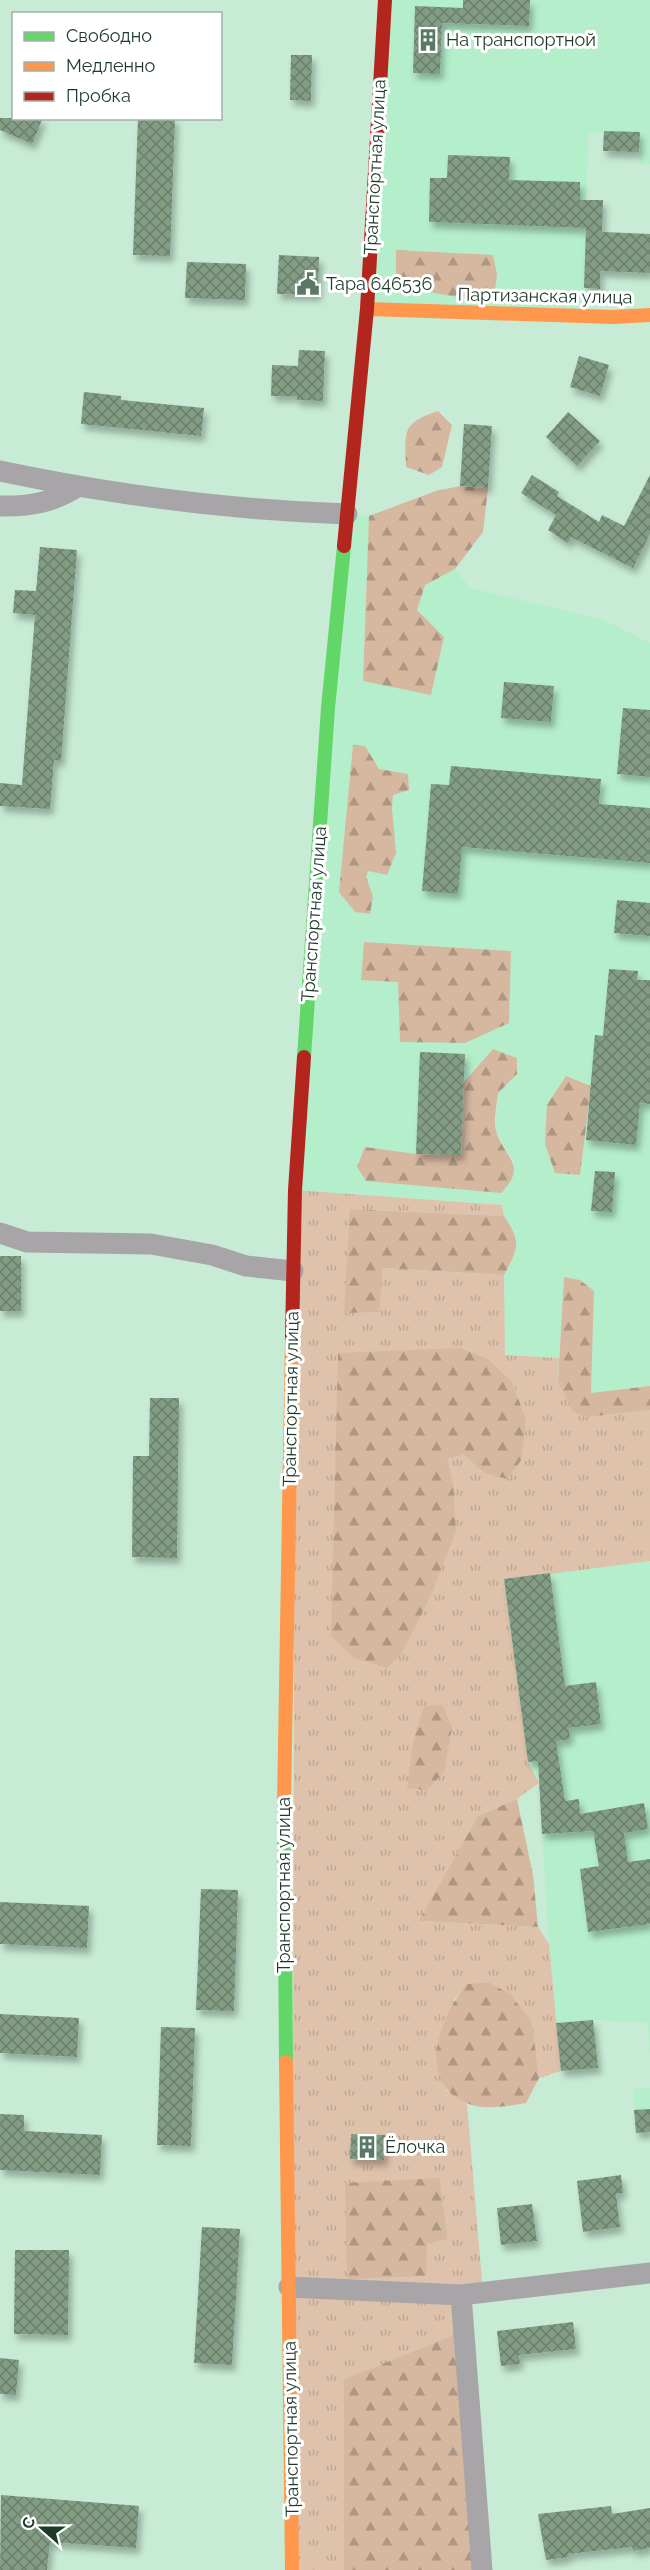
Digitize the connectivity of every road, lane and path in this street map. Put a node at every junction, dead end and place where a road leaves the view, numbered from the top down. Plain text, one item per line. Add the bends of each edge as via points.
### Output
1 (385, 0) edge
2 (367, 309) junction
3 (650, 315) edge
4 (0, 471) edge
5 (79, 486) junction
6 (0, 506) edge
7 (347, 514) junction
8 (0, 1233) edge
9 (293, 1271) junction
10 (650, 2273) edge
11 (289, 2287) junction
12 (461, 2295) junction
13 (292, 2570) edge
14 (482, 2570) edge

1 - 2 main road, Транспортная улица
2 - 3 main road, Партизанская улица
2 - 7 main road, Транспортная улица
4 - 5 street
5 - 6 street via 60,498 25,507
5 - 7 street via 262,511
7 - 9 main road, Транспортная улица via 328,720 295,1190
8 - 9 street via 27,1242 151,1244 212,1255 246,1266
9 - 11 main road, Транспортная улица via 285,1669
10 - 12 street
11 - 12 street
11 - 13 main road, Транспортная улица
12 - 14 street

